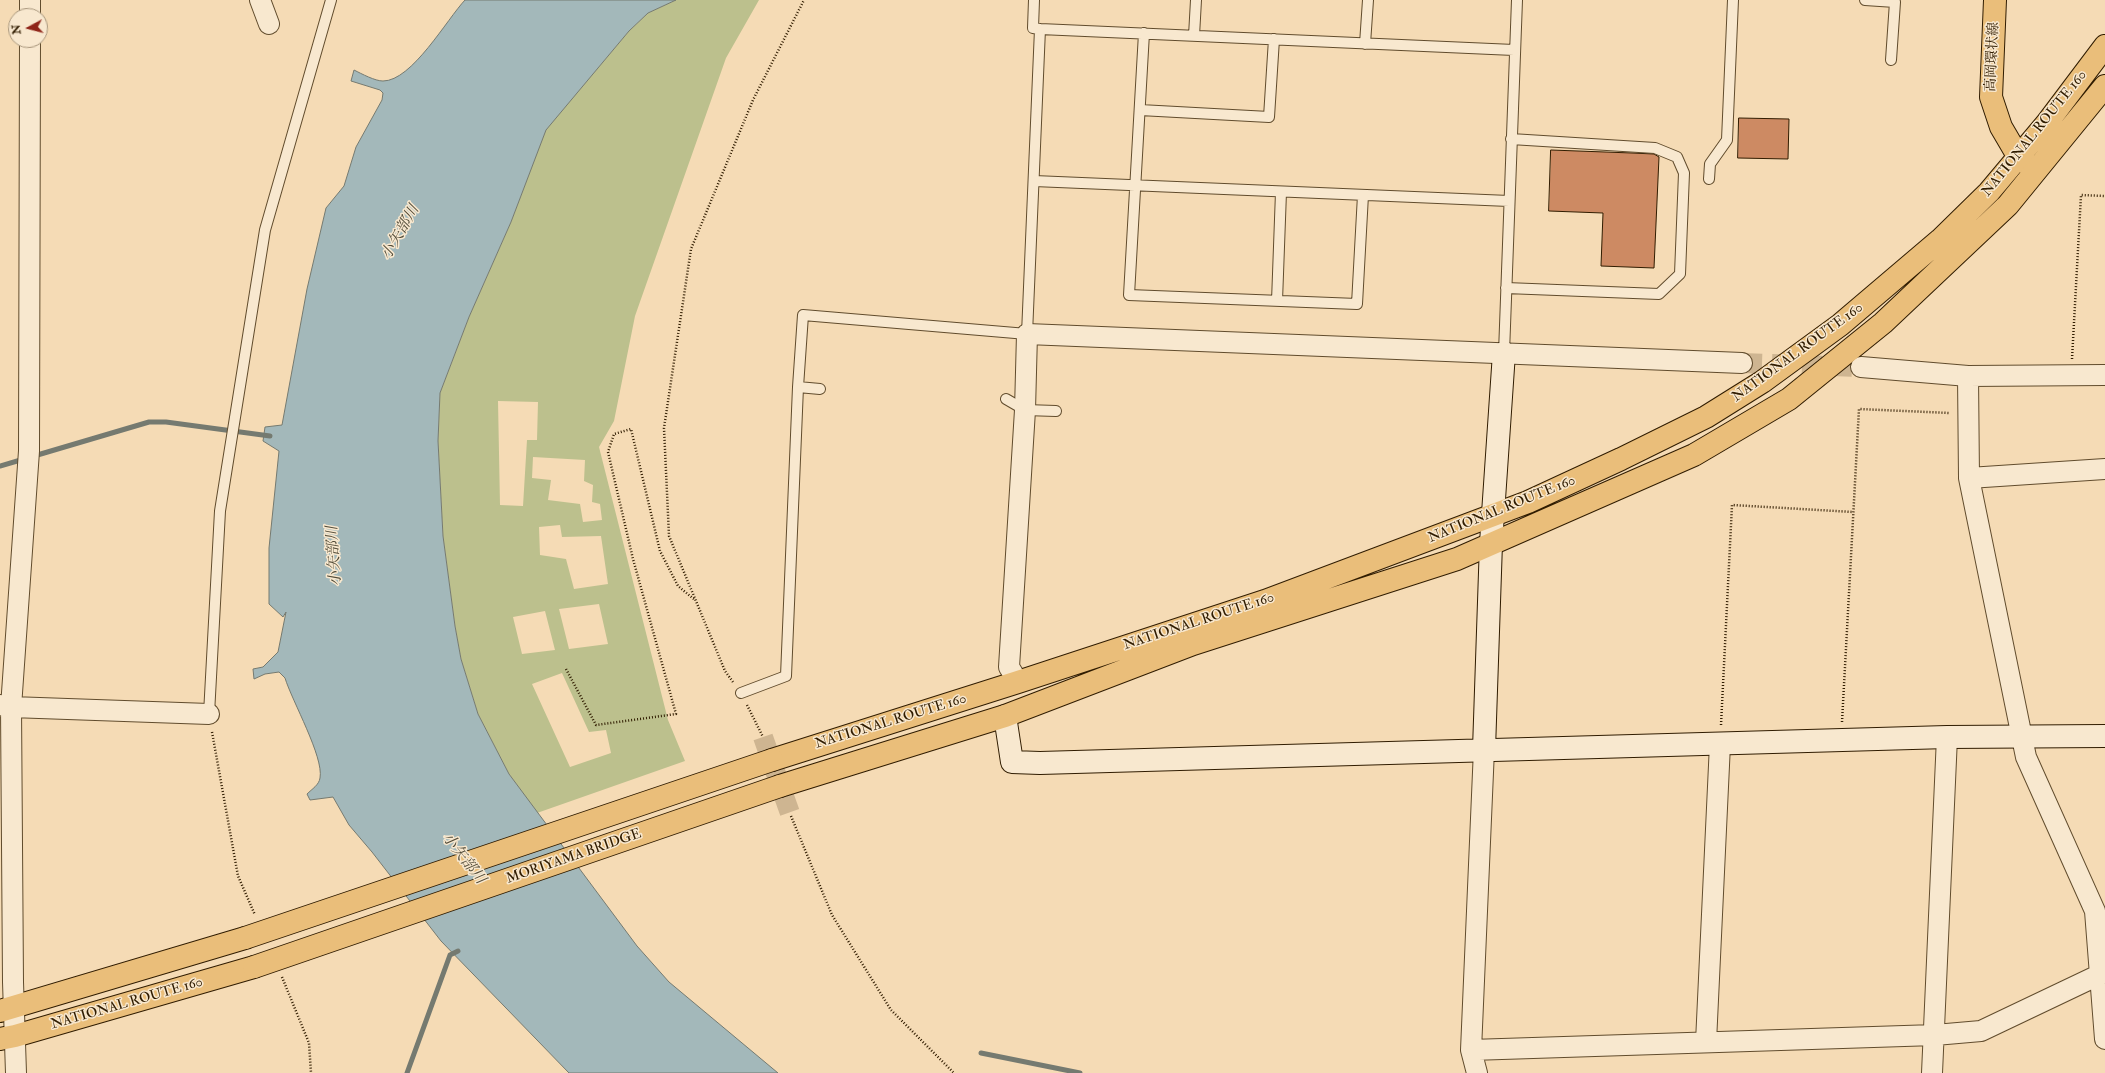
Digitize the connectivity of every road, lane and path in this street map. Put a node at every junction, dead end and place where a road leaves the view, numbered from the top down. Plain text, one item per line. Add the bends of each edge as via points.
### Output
1 (260, 0) edge
2 (331, 0) edge
3 (340, 0) edge
4 (804, 0) edge
5 (1034, 0) edge
6 (1196, 0) edge
7 (1368, 0) edge
8 (1517, 0) edge
9 (1733, 0) edge
10 (1866, 0) edge
11 (1995, 0) edge
12 (326, 15) junction
13 (269, 24) dead end
14 (1040, 29) junction
15 (1144, 33) junction
16 (1194, 36) junction
17 (1274, 39) junction
18 (1365, 44) junction
19 (2105, 46) edge
20 (30, 48) edge
21 (1514, 50) junction
22 (1891, 60) dead end
23 (2105, 86) edge
24 (1140, 110) junction
25 (1511, 139) junction
26 (2018, 156) junction
27 (2036, 171) junction
28 (1709, 179) dead end
29 (1034, 181) junction
30 (1135, 186) junction
31 (1281, 192) junction
32 (1363, 195) junction
33 (2105, 196) edge
34 (1509, 201) junction
35 (1506, 288) junction
36 (1277, 301) junction
37 (1027, 334) junction
38 (1504, 353) junction
39 (1742, 363) tunnel mouth
40 (1861, 367) tunnel mouth
41 (2071, 375) junction
42 (2105, 375) edge
43 (1968, 376) junction
44 (798, 387) junction
45 (820, 389) dead end
46 (1006, 399) dead end
47 (1025, 410) junction
48 (1056, 411) dead end
49 (1968, 414) junction
50 (2105, 469) edge
51 (1969, 478) junction
52 (1853, 512) junction
53 (1494, 515) junction
54 (1491, 543) junction
55 (696, 600) junction
56 (566, 669) dead end
57 (1018, 682) junction
58 (741, 693) junction
59 (6, 706) edge
60 (208, 714) junction
61 (1005, 716) junction
62 (2105, 736) edge
63 (763, 737) tunnel mouth
64 (1947, 737) junction
65 (2023, 737) junction
66 (1841, 740) junction
67 (1720, 744) junction
68 (1484, 749) junction
69 (772, 760) joint
70 (780, 786) joint
71 (792, 816) tunnel mouth
72 (257, 919) dead end
73 (245, 938) joint
74 (254, 967) joint
75 (2103, 973) edge
76 (282, 976) dead end
77 (7, 1010) edge
78 (1935, 1035) junction
79 (7, 1037) edge
80 (2105, 1039) edge
81 (1706, 1042) junction
82 (1471, 1050) junction
83 (16, 1073) edge
84 (311, 1073) edge
85 (954, 1073) edge
86 (1477, 1073) edge
87 (1932, 1073) edge

1 - 13 street
2 - 12 lane
3 - 12 lane
4 - 55 path via 753,100 691,249 664,428 669,536
5 - 14 lane via 1033,28
6 - 16 lane
7 - 18 lane
8 - 21 lane
9 - 28 lane via 1727,140 1710,164
10 - 22 lane via 1895,2
11 - 26 main road, 高岡環状線 via 1991,97 2001,127
12 - 60 lane via 265,230 220,511
14 - 15 lane
14 - 29 lane
15 - 16 lane
15 - 24 lane
16 - 17 lane
17 - 18 lane
17 - 24 lane via 1269,116
18 - 21 lane
19 - 26 main road, NATIONAL ROUTE 160
20 - 59 street via 29,451
21 - 25 lane
23 - 27 main road, NATIONAL ROUTE 160
24 - 30 lane
25 - 34 lane
25 - 35 lane via 1655,148 1677,157 1688,175 1684,263 1680,274 1659,294
26 - 27 main road, 高岡環状線
26 - 53 main road, NATIONAL ROUTE 160 via 1989,192 1940,240 1840,325 1762,382 1706,417 1622,459
27 - 54 main road, NATIONAL ROUTE 160 via 2008,205 1883,323 1789,399 1694,455
29 - 30 lane
29 - 37 lane
30 - 31 lane
30 - 36 lane via 1129,295
31 - 32 lane
31 - 36 lane
32 - 34 lane
32 - 36 lane via 1357,304
33 - 41 path via 2081,195
34 - 35 lane
35 - 38 lane
37 - 38 street
37 - 44 lane via 803,315
37 - 47 street
38 - 39 street
38 - 53 street via 1497,388
40 - 43 street
41 - 42 street
41 - 43 street
43 - 49 street
44 - 45 lane
44 - 58 lane via 786,676
46 - 47 lane
47 - 48 lane
47 - 57 street via 1010,667
49 - 51 street
49 - 52 path via 1859,409
50 - 51 street
51 - 65 street
52 - 66 path
52 - 67 path via 1732,506
53 - 54 street
53 - 57 main road, NATIONAL ROUTE 160 via 1265,601
54 - 61 main road, NATIONAL ROUTE 160 via 1450,561 1193,644
54 - 68 street
55 - 56 path via 678,586 660,551 631,429 614,434 608,452 633,559 676,714 596,725
55 - 58 path via 725,671
57 - 69 main road, NATIONAL ROUTE 160
58 - 63 path
59 - 60 street
59 - 77 street
60 - 72 path via 238,876
61 - 68 street via 1012,762
61 - 70 main road, NATIONAL ROUTE 160
62 - 65 street
64 - 65 street
64 - 66 street
64 - 78 street
65 - 75 street via 2026,757 2095,911
66 - 67 street
67 - 68 street
67 - 81 street
68 - 82 street
69 - 73 main road, MORIYAMA BRIDGE, bridge
70 - 74 main road, MORIYAMA BRIDGE, bridge
71 - 85 path via 832,915 892,1010
73 - 77 main road, NATIONAL ROUTE 160
74 - 79 main road, NATIONAL ROUTE 160
75 - 78 street via 1981,1030
75 - 80 street
76 - 84 path via 309,1043
77 - 79 street
78 - 81 street
78 - 87 street
79 - 83 street
81 - 82 street
82 - 86 street

